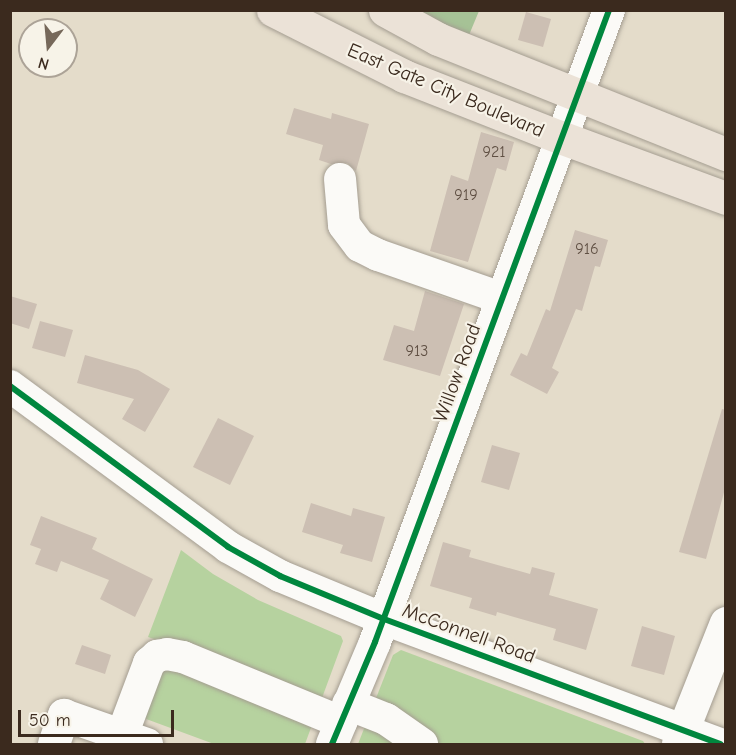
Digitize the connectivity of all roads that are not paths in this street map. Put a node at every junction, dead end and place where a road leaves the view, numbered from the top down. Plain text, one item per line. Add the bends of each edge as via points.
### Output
1 (273, 10) edge
2 (385, 10) edge
3 (609, 10) edge
4 (575, 96) junction
5 (560, 137) junction
6 (726, 154) edge
7 (340, 179) dead end
8 (726, 198) edge
9 (501, 298) junction
10 (10, 386) edge
11 (384, 619) junction
12 (726, 623) edge
13 (340, 723) edge
14 (681, 737) edge
15 (135, 740) edge
16 (54, 744) edge
17 (422, 744) edge
18 (721, 744) edge

1 - 5 main road, East Gate City Boulevard via 404,76
2 - 4 main road via 438,39
3 - 4 street, Willow Road
4 - 5 street, Willow Road
4 - 6 main road
5 - 8 main road, East Gate City Boulevard
5 - 9 street, Willow Road
7 - 9 street via 344,225 360,246
9 - 11 street, Willow Road
10 - 11 street, McConnell Road via 228,547 280,576
11 - 13 street, Willow Road
11 - 14 street, McConnell Road
12 - 14 street
13 - 15 street via 183,657 167,654 149,663
13 - 17 street via 387,719
14 - 18 street, McConnell Road
15 - 16 street via 64,716

